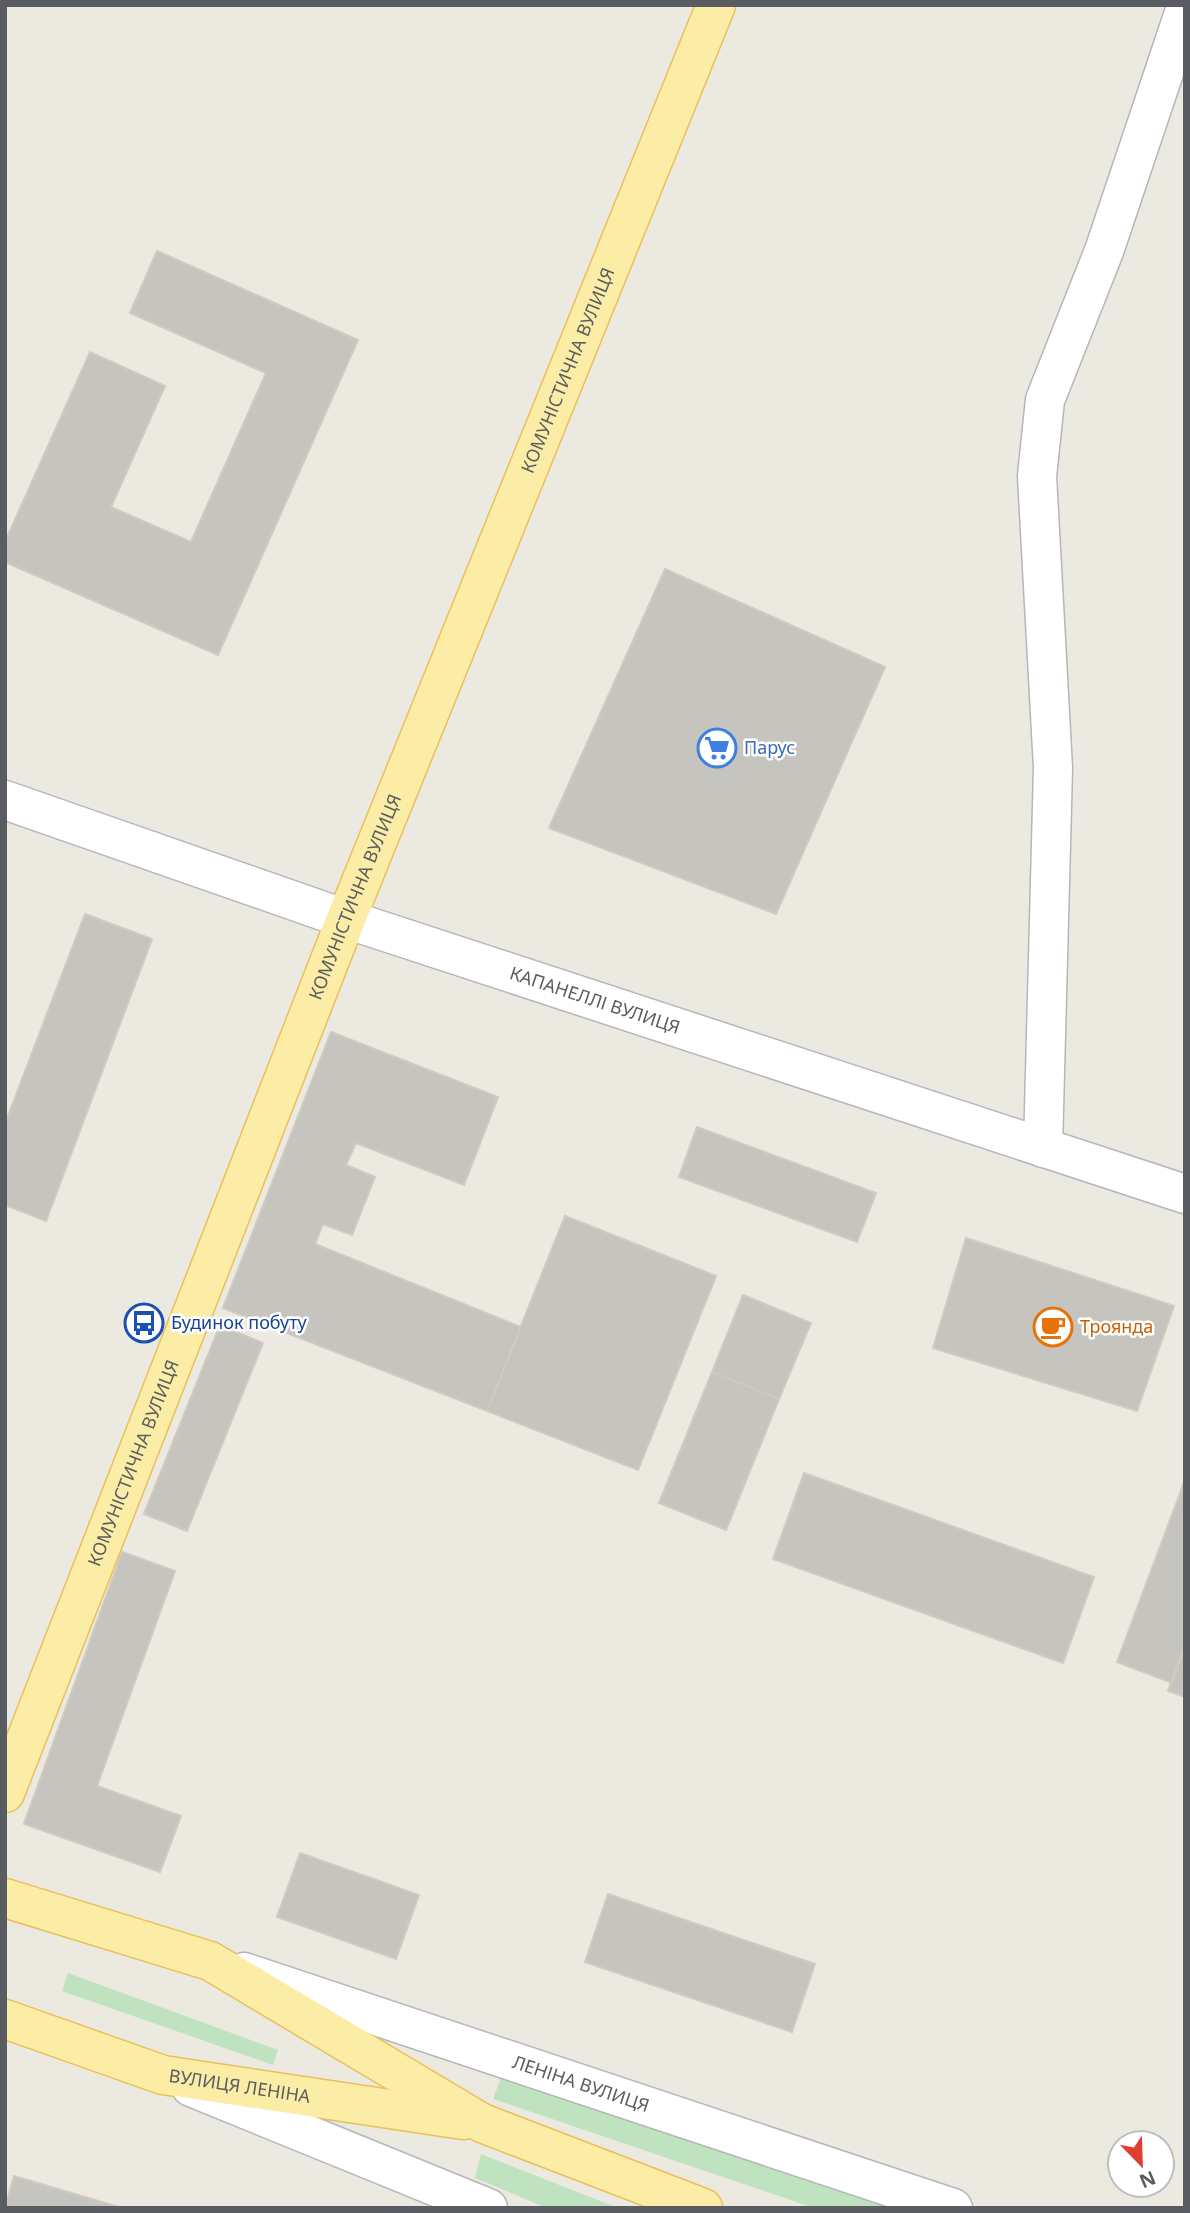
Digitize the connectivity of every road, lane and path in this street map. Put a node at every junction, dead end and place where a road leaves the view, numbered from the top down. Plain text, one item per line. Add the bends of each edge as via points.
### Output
1 (716, 5) edge
2 (1185, 10) edge
3 (5, 800) edge
4 (346, 919) junction
5 (1043, 1148) junction
6 (1185, 1194) edge
7 (5, 1793) edge
8 (5, 1898) edge
9 (210, 1961) junction
10 (5, 2019) edge
11 (163, 2075) junction
12 (482, 2123) junction
13 (488, 2208) edge
14 (703, 2208) edge
15 (953, 2208) edge

1 - 4 main road, КОМУНІСТИЧНА ВУЛИЦЯ
2 - 5 street via 1104,251 1045,400 1037,476 1053,768
3 - 4 street, КАПАНЕЛЛІ ВУЛИЦЯ
4 - 5 street, КАПАНЕЛЛІ ВУЛИЦЯ
4 - 7 main road, КОМУНІСТИЧНА ВУЛИЦЯ
5 - 6 street, КАПАНЕЛЛІ ВУЛИЦЯ
8 - 9 main road, ЛЕНІНА ВУЛИЦЯ
9 - 12 main road, ЛЕНІНА ВУЛИЦЯ
9 - 15 street, ЛЕНІНА ВУЛИЦЯ
10 - 11 main road, ВУЛИЦЯ ЛЕНІНА
11 - 12 main road, ВУЛИЦЯ ЛЕНІНА
11 - 13 street
12 - 14 main road, ЛЕНІНА ВУЛИЦЯ

